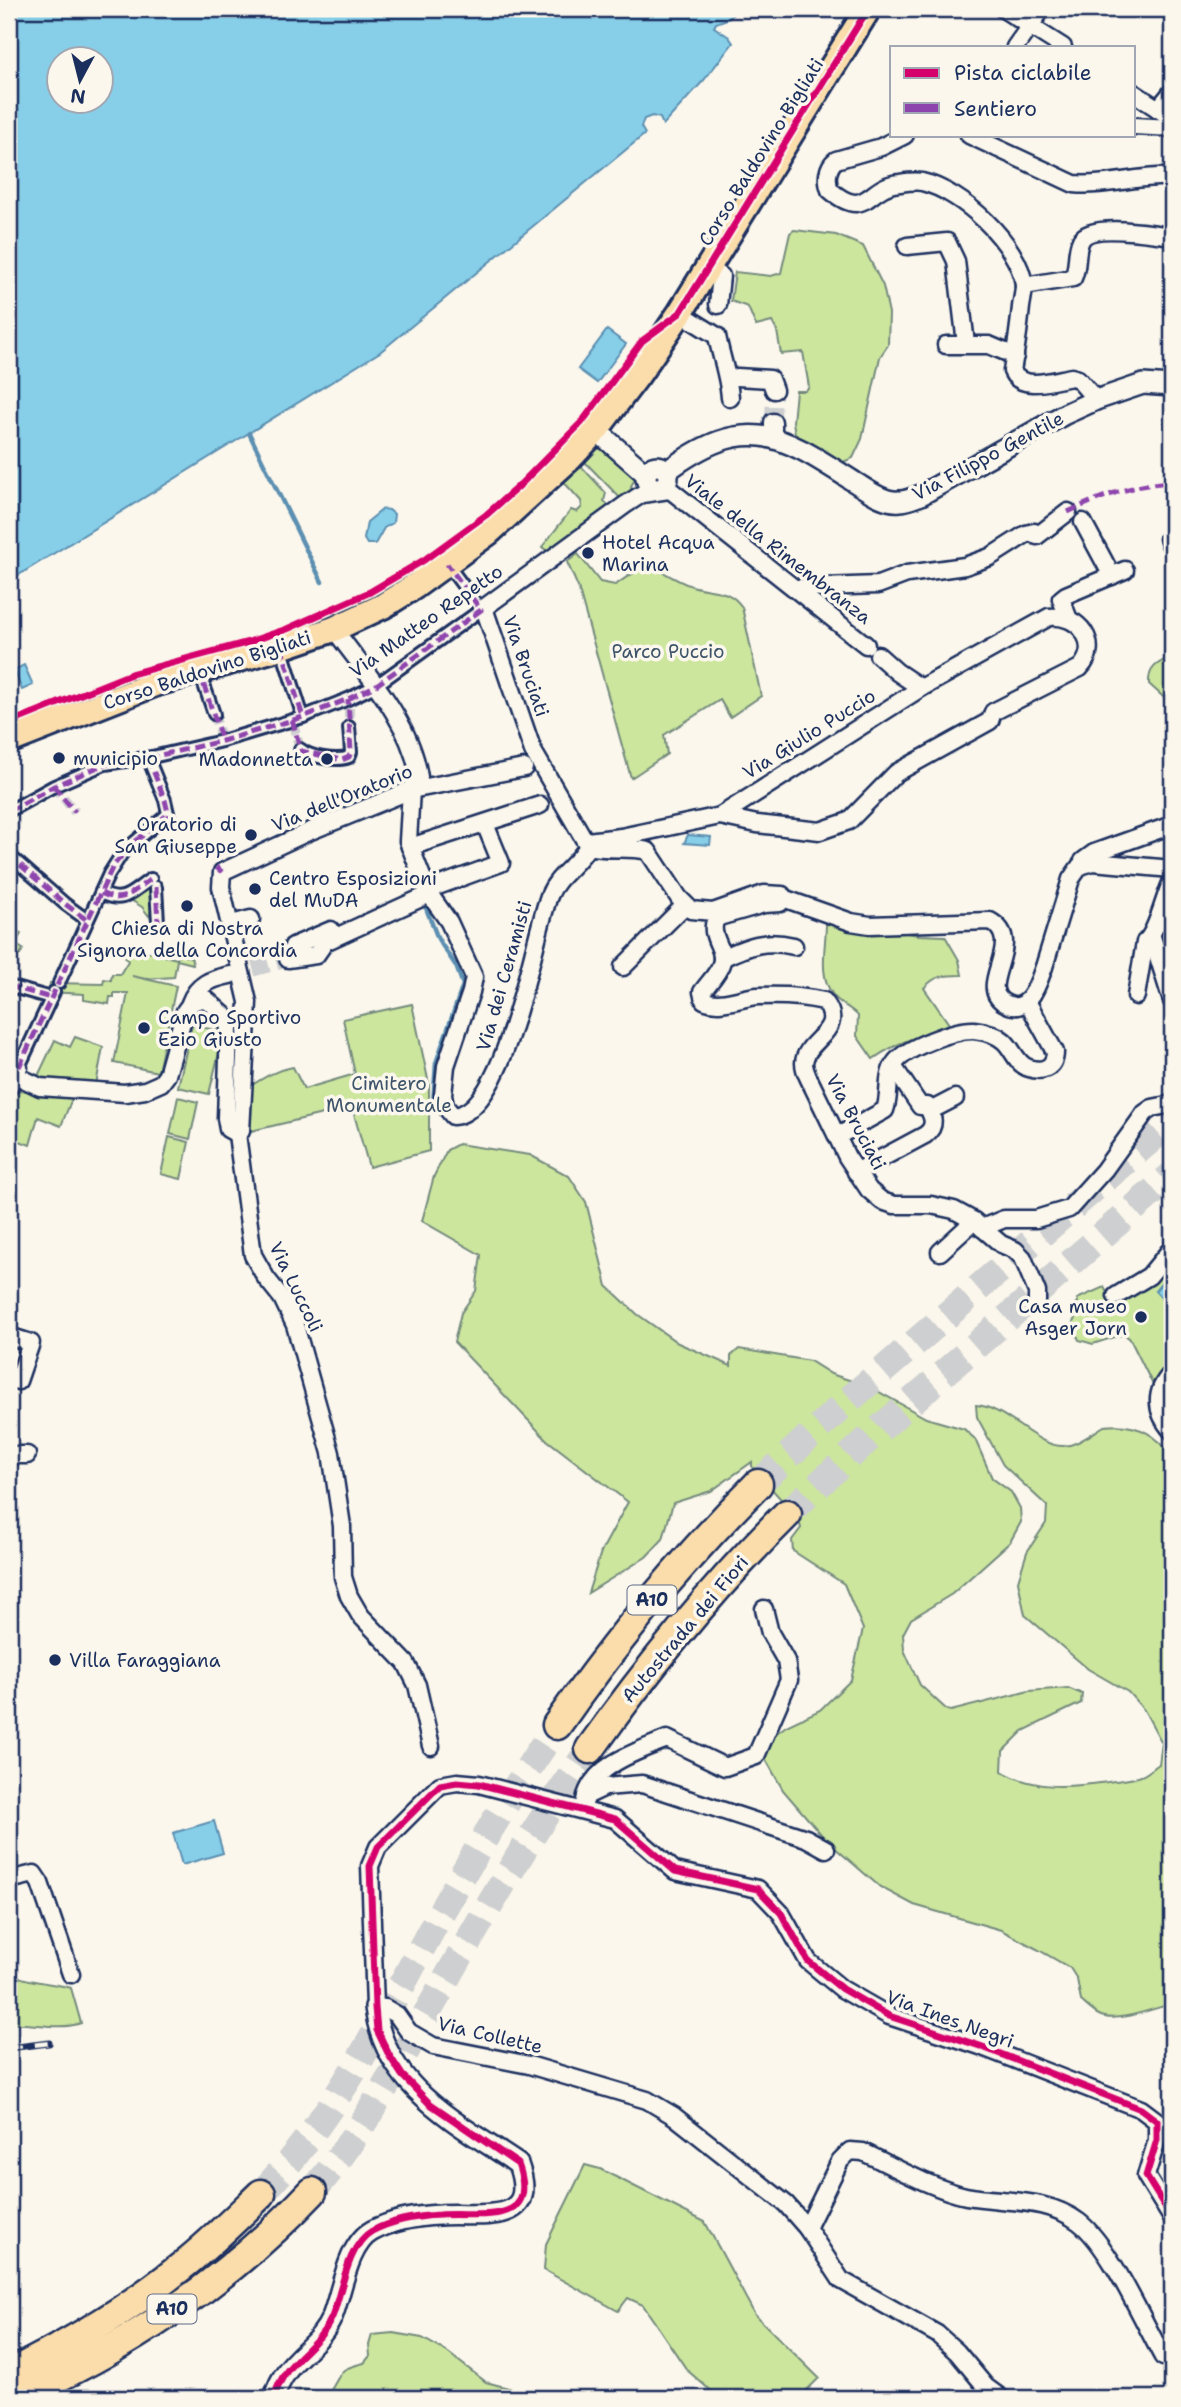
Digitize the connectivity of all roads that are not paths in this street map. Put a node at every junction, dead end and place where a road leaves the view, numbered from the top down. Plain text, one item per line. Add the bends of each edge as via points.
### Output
1 (869, 9) edge
2 (1003, 9) edge
3 (1042, 9) edge
4 (1030, 26) junction
5 (1016, 46) edge
6 (1061, 46) edge
7 (1172, 92) edge
8 (1136, 94) edge
9 (1165, 113) edge
10 (1136, 126) edge
11 (1172, 128) edge
12 (903, 136) edge
13 (971, 136) edge
14 (1172, 177) edge
15 (1172, 236) edge
16 (907, 246) dead end
17 (707, 267) junction
18 (1024, 286) junction
19 (718, 305) dead end
20 (680, 313) junction
21 (966, 344) junction
22 (946, 345) dead end
23 (1015, 355) junction
24 (737, 377) dead end
25 (1172, 386) edge
26 (774, 390) dead end
27 (730, 398) dead end
28 (1096, 400) junction
29 (596, 430) junction
30 (667, 482) junction
31 (1068, 512) dead end
32 (1083, 522) dead end
33 (1172, 537) edge
34 (1172, 548) edge
35 (447, 564) junction
36 (796, 588) junction
37 (483, 609) junction
38 (1068, 617) junction
39 (334, 629) junction
40 (281, 647) junction
41 (199, 670) junction
42 (375, 686) junction
43 (921, 688) junction
44 (214, 714) tunnel mouth
45 (296, 720) junction
46 (349, 727) tunnel mouth
47 (9, 741) edge
48 (300, 749) dead end
49 (148, 758) junction
50 (524, 768) dead end
51 (411, 790) junction
52 (540, 805) dead end
53 (13, 806) edge
54 (720, 816) junction
55 (485, 824) junction
56 (1172, 825) edge
57 (588, 843) junction
58 (410, 847) junction
59 (9, 855) edge
60 (1080, 866) junction
61 (219, 869) joint
62 (1172, 869) edge
63 (1172, 881) edge
64 (428, 890) junction
65 (101, 893) junction
66 (783, 898) junction
67 (685, 905) junction
68 (251, 919) dead end
69 (88, 920) junction
70 (158, 922) dead end
71 (231, 924) junction
72 (1152, 937) junction
73 (794, 946) dead end
74 (290, 952) tunnel mouth
75 (722, 958) junction
76 (623, 967) dead end
77 (230, 975) tunnel mouth
78 (9, 986) edge
79 (55, 991) junction
80 (1136, 996) dead end
81 (1027, 1001) junction
82 (1172, 1001) edge
83 (190, 1003) junction
84 (893, 1066) junction
85 (13, 1073) edge
86 (955, 1098) dead end
87 (1172, 1104) edge
88 (930, 1111) junction
89 (237, 1134) junction
90 (838, 1136) junction
91 (856, 1172) junction
92 (978, 1225) junction
93 (1172, 1248) edge
94 (940, 1252) dead end
95 (1116, 1296) dead end
96 (1037, 1302) dead end
97 (9, 1336) edge
98 (9, 1378) edge
99 (1168, 1378) edge
100 (1172, 1431) edge
101 (9, 1455) edge
102 (27, 1455) dead end
103 (758, 1484) tunnel mouth
104 (787, 1514) tunnel mouth
105 (764, 1609) dead end
106 (557, 1725) tunnel mouth
107 (431, 1746) dead end
108 (590, 1749) tunnel mouth
109 (584, 1803) junction
110 (826, 1849) dead end
111 (9, 1880) edge
112 (71, 1974) dead end
113 (375, 2007) junction
114 (312, 2192) tunnel mouth
115 (261, 2194) tunnel mouth
116 (1172, 2218) edge
117 (807, 2228) junction
118 (1163, 2357) dead end
119 (9, 2374) edge
120 (12, 2398) edge
121 (274, 2398) edge
122 (1001, 2398) edge

1 - 17 main road, Corso Baldovino Bigliati
2 - 4 street
3 - 4 street
4 - 5 street
4 - 6 street
7 - 9 street
8 - 9 street
10 - 11 street
12 - 18 street via 831,163 830,190 854,204 888,184 901,182 922,182 953,195 1000,239 1014,258
13 - 14 street via 1074,184
15 - 18 street via 1092,232 1079,243 1073,278
16 - 21 street via 947,242 956,261
17 - 19 street via 721,276
17 - 20 main road, Corso Baldovino Bigliati
18 - 23 street
20 - 27 street via 717,336
20 - 29 main road, Corso Baldovino Bigliati
21 - 22 street
21 - 23 street via 989,345
23 - 28 street via 1012,370 1017,380 1034,383 1072,377
24 - 26 street via 770,379
25 - 28 street, Via Filippo Gentile via 1143,384
28 - 30 street, Via Filippo Gentile via 921,495 899,502 877,496 773,430 698,449
29 - 30 street via 646,474 662,466
29 - 35 main road, Corso Baldovino Bigliati via 489,532
30 - 36 street, Viale della Rimembranza
30 - 37 street, Via Matteo Repetto via 625,505
31 - 36 street via 1037,536 1026,534 990,557 965,566 907,574 878,585
32 - 38 street via 1119,573 1061,599
33 - 34 street via 1168,539
35 - 37 street, Via Bruciati
35 - 39 main road, Corso Baldovino Bigliati via 383,606
36 - 43 street, Viale della Rimembranza
37 - 42 street, Via Matteo Repetto
37 - 57 street, Via Bruciati via 533,751
38 - 43 street, Via Giulio Puccio via 1049,617
38 - 54 street via 1086,638 1088,654 1080,668 993,712 990,722 896,774 849,821 820,831
39 - 40 main road, Corso Baldovino Bigliati
39 - 42 street, Via dei Ceramisti
40 - 41 main road, Corso Baldovino Bigliati
40 - 45 street
41 - 44 street
41 - 47 main road, Corso Baldovino Bigliati
42 - 45 street, Via Matteo Repetto via 348,703
42 - 51 street, Via dei Ceramisti via 405,729 419,777
43 - 54 street, Via Giulio Puccio
45 - 49 street, Via Matteo Repetto
46 - 48 street via 349,757 342,760
49 - 53 street, Via Matteo Repetto via 105,764
49 - 65 street via 169,818 127,849
50 - 51 street, Via dell'Oratorio
51 - 58 street, Via dei Ceramisti
51 - 61 street, Via dell'Oratorio
52 - 55 street
54 - 57 street
55 - 58 street
55 - 64 street via 501,863
56 - 60 street via 1087,856
57 - 64 street, Via dei Ceramisti via 548,897 503,1059 484,1094 459,1116 445,1106 446,1066 474,977 449,922
57 - 67 street via 603,849 648,851
58 - 64 street, Via dei Ceramisti
59 - 69 street
60 - 62 street via 1093,862
60 - 81 street via 1070,879 1035,993
61 - 71 street, Via Luccoli
63 - 72 street
64 - 74 street
65 - 69 street
65 - 70 street via 120,899 153,883
66 - 67 street via 777,893 764,894 713,912 698,912
66 - 75 street via 780,903 754,906 715,921 713,934
66 - 81 street via 870,925 990,921 1003,933 1005,942 994,988 999,999 1017,1006
67 - 76 street
68 - 71 street
69 - 79 street
71 - 89 street, Via Luccoli via 248,1002 243,1125
72 - 80 street via 1145,942
72 - 82 street
73 - 75 street via 774,942
75 - 90 street, Via Bruciati via 702,992 709,1003 755,996 798,997 824,1000 830,1008 828,1029 808,1051 804,1064
77 - 83 street via 198,987
78 - 79 street
79 - 85 street
81 - 84 street via 1055,1052 1052,1065 1044,1069 1023,1066 1004,1040 973,1030 907,1051
83 - 85 street via 167,1074 145,1090 117,1093 40,1087
83 - 89 street via 206,999 224,1015 229,1028 227,1124
84 - 88 street via 920,1106
84 - 90 street via 885,1110
86 - 88 street
87 - 92 street via 1145,1113 1069,1209 1037,1219
88 - 91 street via 931,1130
89 - 107 street, Via Luccoli via 253,1255 295,1325 331,1452 342,1526 343,1577 349,1596 360,1615 406,1663 417,1685
90 - 91 street, Via Bruciati
91 - 92 street, Via Bruciati via 882,1201 954,1210
92 - 94 street
92 - 96 street, Via Bruciati via 1023,1258
93 - 95 street via 1149,1276
97 - 98 street via 31,1343 18,1381
99 - 100 street via 1158,1397 1159,1411
101 - 102 street
103 - 106 highway, A10 via 659,1592
104 - 108 highway, Autostrada dei Fiori / A10 via 690,1618
105 - 109 street via 789,1680 756,1756 724,1767 667,1739 602,1771 589,1786
109 - 110 street via 606,1787 642,1784 806,1838
109 - 113 street, Via Ines Negri via 479,1784 440,1785 378,1847 370,1866
109 - 116 street, Via Ines Negri via 615,1819 675,1871 758,1889 781,1913 808,1961 842,1989 889,2016 1141,2109 1157,2121 1157,2140 1146,2176
111 - 112 street via 34,1874 40,1883
113 - 117 street, Via Collette via 397,2015 409,2032 433,2046 529,2065 647,2100 706,2140 786,2204
113 - 121 street via 377,2030 402,2075 429,2103 518,2164 524,2194 513,2210 494,2215 400,2220 370,2232 351,2256 331,2319 289,2365
114 - 120 highway, A10 via 244,2256 149,2325 99,2356
115 - 119 highway, A10 via 147,2293 79,2338
117 - 118 street via 840,2161 850,2151 863,2152 964,2196 1024,2201 1053,2209 1079,2222 1107,2255
117 - 122 street, Via Collette via 841,2280 937,2334

